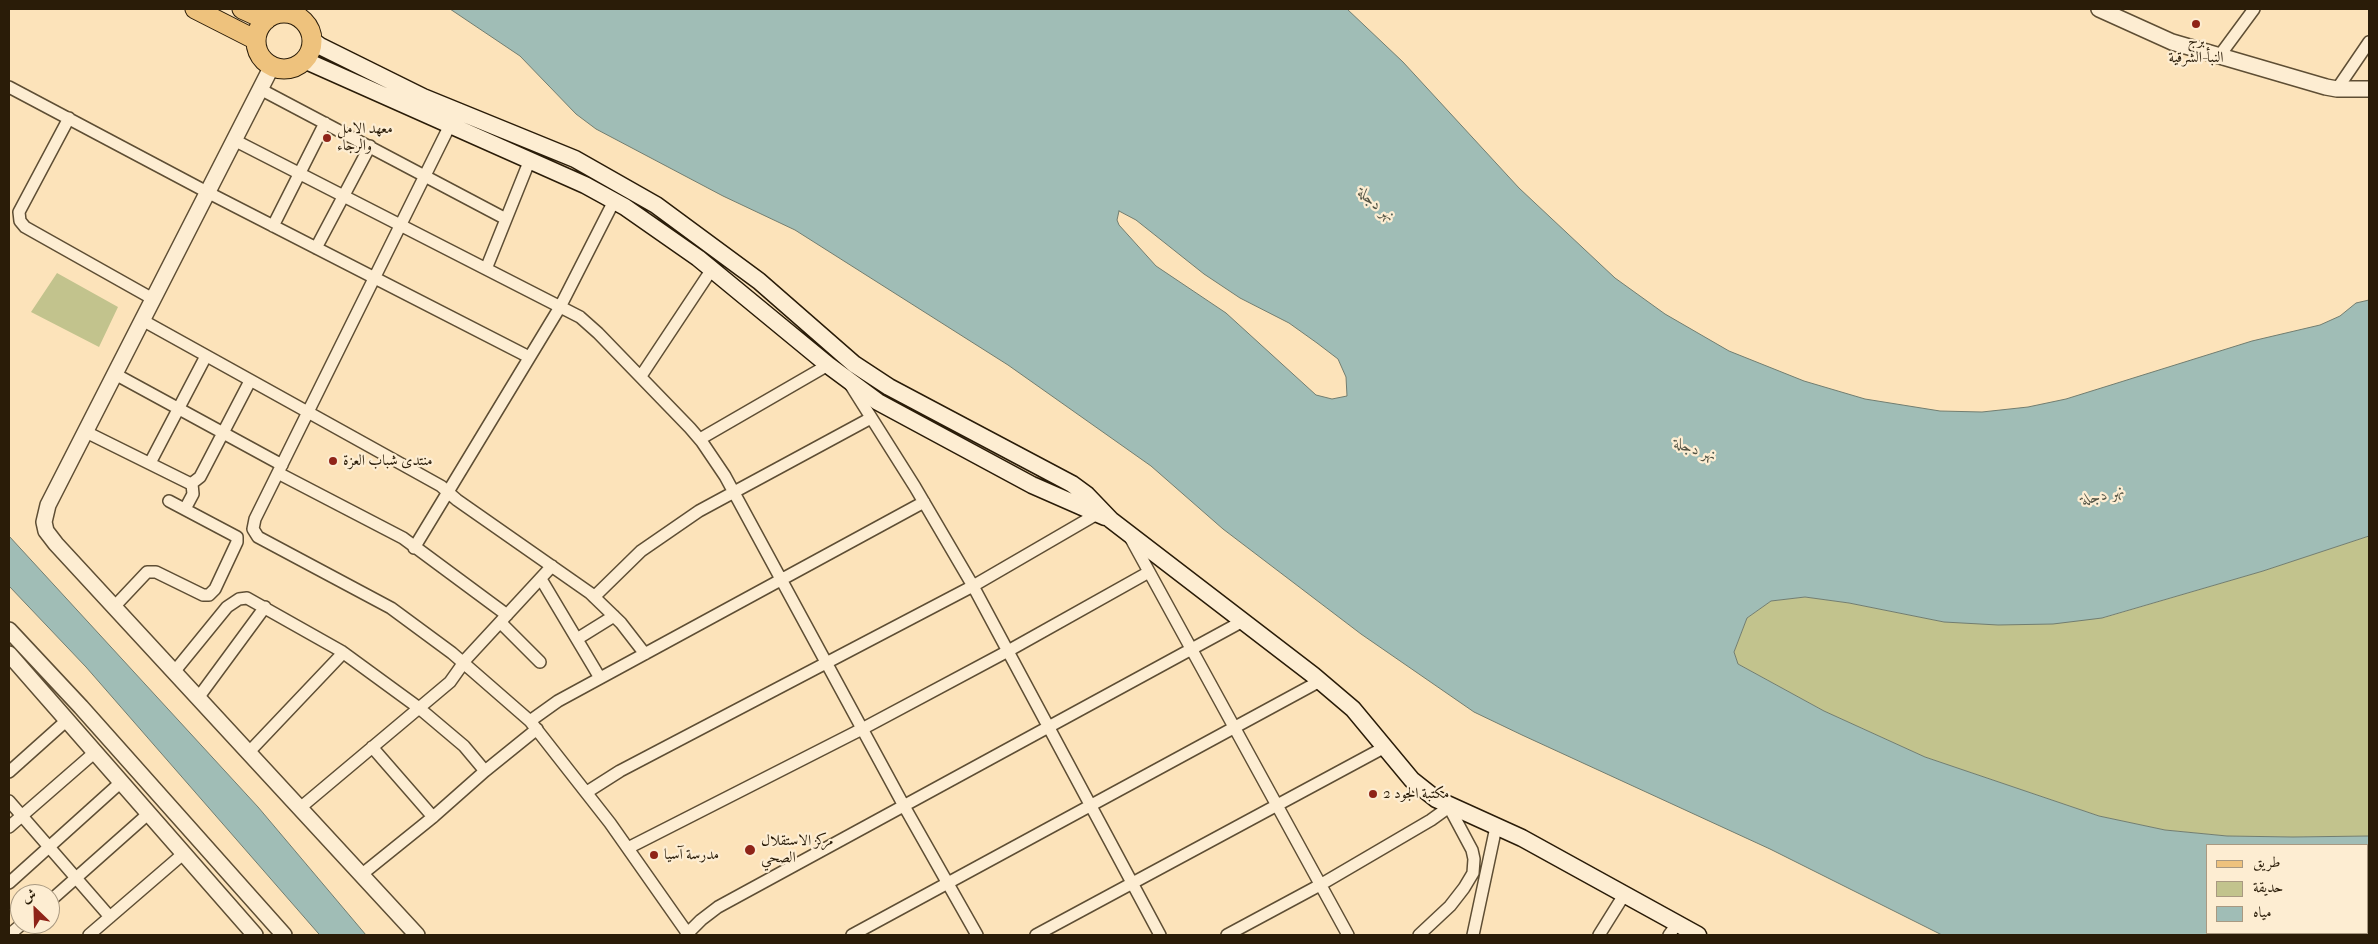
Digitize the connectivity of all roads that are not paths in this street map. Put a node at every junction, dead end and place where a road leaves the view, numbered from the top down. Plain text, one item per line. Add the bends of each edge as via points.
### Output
1 (195, 9) edge
2 (242, 9) edge
3 (2099, 9) edge
4 (2254, 9) edge
5 (276, 14) edge
6 (311, 25) edge
7 (256, 40) junction
8 (2369, 42) edge
9 (2220, 56) junction
10 (304, 60) junction
11 (272, 66) junction
12 (9, 87) edge
13 (260, 89) junction
14 (2337, 89) junction
15 (2369, 89) edge
16 (68, 118) junction
17 (326, 123) junction
18 (450, 124) junction
19 (504, 131) junction
20 (234, 140) junction
21 (370, 146) junction
22 (498, 147) junction
23 (529, 162) junction
24 (299, 173) junction
25 (425, 175) junction
26 (207, 192) junction
27 (344, 196) junction
28 (614, 201) junction
29 (506, 219) junction
30 (400, 225) junction
31 (273, 226) junction
32 (316, 248) junction
33 (486, 269) junction
34 (712, 269) junction
35 (374, 278) junction
36 (153, 299) junction
37 (560, 307) junction
38 (142, 320) junction
39 (206, 356) junction
40 (529, 358) junction
41 (828, 365) junction
42 (115, 374) junction
43 (641, 376) junction
44 (847, 380) junction
45 (250, 381) junction
46 (179, 409) junction
47 (307, 413) junction
48 (871, 418) junction
49 (86, 432) junction
50 (223, 432) junction
51 (700, 439) junction
52 (150, 463) junction
53 (280, 469) junction
54 (192, 484) junction
55 (733, 491) junction
56 (448, 492) junction
57 (169, 501) dead end
58 (924, 502) junction
59 (185, 510) junction
60 (1104, 517) junction
61 (254, 531) junction
62 (1128, 533) junction
63 (237, 538) junction
64 (414, 548) junction
65 (552, 566) junction
66 (1148, 572) junction
67 (541, 578) junction
68 (781, 580) junction
69 (973, 586) junction
70 (594, 597) junction
71 (114, 607) junction
72 (265, 607) junction
73 (614, 616) junction
74 (504, 619) junction
75 (1243, 621) junction
76 (9, 630) edge
77 (576, 639) junction
78 (1191, 651) junction
79 (1008, 652) junction
80 (343, 653) junction
81 (645, 654) junction
82 (11, 659) edge
83 (540, 662) dead end
84 (827, 662) junction
85 (464, 663) junction
86 (174, 672) junction
87 (600, 678) junction
88 (1320, 682) junction
89 (198, 698) junction
90 (419, 708) junction
91 (66, 721) junction
92 (534, 725) junction
93 (1049, 728) junction
94 (862, 729) junction
95 (1234, 729) junction
96 (372, 747) junction
97 (1385, 747) junction
98 (249, 752) junction
99 (94, 753) junction
100 (485, 771) junction
101 (9, 772) edge
102 (120, 783) junction
103 (587, 792) junction
104 (9, 801) edge
105 (904, 806) junction
106 (1277, 806) junction
107 (1090, 807) junction
108 (1449, 807) junction
109 (300, 808) junction
110 (148, 814) junction
111 (22, 816) junction
112 (433, 816) junction
113 (9, 827) edge
114 (1496, 827) junction
115 (50, 848) junction
116 (628, 848) junction
117 (182, 854) junction
118 (361, 875) junction
119 (76, 879) junction
120 (9, 883) edge
121 (948, 884) junction
122 (1132, 884) junction
123 (1320, 885) junction
124 (60, 893) edge
125 (1624, 894) junction
126 (110, 918) junction
127 (1673, 929) edge
128 (687, 934) edge
129 (89, 935) edge
130 (255, 935) edge
131 (284, 935) edge
132 (417, 935) edge
133 (852, 935) edge
134 (977, 935) edge
135 (1036, 935) edge
136 (1160, 935) edge
137 (1227, 935) edge
138 (1348, 935) edge
139 (1419, 935) edge
140 (1473, 935) edge
141 (1598, 935) edge
142 (1698, 935) edge

1 - 7 main road
2 - 5 main road
3 - 9 street via 2172,42
4 - 9 street
5 - 6 main road via 295,15
5 - 7 main road via 261,25
6 - 10 main road via 311,47
6 - 19 main road via 423,97
7 - 11 main road via 260,55
8 - 14 street
9 - 14 street
10 - 11 main road via 289,68
10 - 18 main road
11 - 13 street
12 - 16 street
13 - 17 street
13 - 20 street
14 - 15 street
16 - 26 street
16 - 36 street via 19,212 20,221
17 - 21 street
17 - 24 street
18 - 22 main road
18 - 25 street
19 - 22 main road
19 - 60 main road via 575,159 656,205 758,281 854,364 889,387 1072,484 1088,495
20 - 24 street
20 - 26 street
21 - 25 street
21 - 27 street
22 - 23 main road
23 - 28 main road
23 - 29 street
24 - 27 street
24 - 31 street
25 - 29 street
25 - 30 street
26 - 31 street
26 - 36 street
27 - 30 street
27 - 32 street
28 - 34 main road via 647,220
28 - 37 street
29 - 33 street
30 - 33 street
30 - 35 street
31 - 32 street
32 - 35 street
33 - 37 street
34 - 41 main road
34 - 43 street
35 - 40 street
35 - 47 street
36 - 38 street
37 - 40 street
37 - 43 street via 588,324
38 - 39 street
38 - 42 street
39 - 45 street
39 - 46 street
40 - 56 street
41 - 44 main road
41 - 51 street
42 - 46 street
42 - 49 street
43 - 51 street
44 - 48 street
44 - 60 main road via 878,402 1032,485
45 - 47 street
45 - 50 street
46 - 50 street
46 - 52 street
47 - 53 street
47 - 56 street
48 - 55 street
48 - 58 street
49 - 52 street
49 - 71 street via 48,505 44,522 50,537
50 - 53 street
50 - 54 street via 200,477
51 - 55 street
52 - 54 street
53 - 61 street via 255,520
53 - 64 street via 402,538
54 - 59 street via 193,494
55 - 68 street
55 - 70 street via 663,534
56 - 64 street
56 - 65 street
57 - 59 street
58 - 68 street
58 - 69 street
59 - 63 street
60 - 62 main road
60 - 69 street
61 - 63 street
61 - 85 street via 258,537 391,608
62 - 66 street
62 - 75 main road
63 - 71 street via 215,589 209,595 156,572 147,572
64 - 74 street
65 - 67 street
65 - 70 street
66 - 78 street
66 - 79 street
67 - 74 street
67 - 77 street
68 - 81 street
68 - 84 street
69 - 79 street
69 - 84 street
70 - 73 street
71 - 86 street
72 - 80 street
72 - 86 street via 248,598 234,602
72 - 89 street
73 - 77 street
73 - 81 street
74 - 83 street
74 - 85 street
75 - 78 street
75 - 88 main road
76 - 131 street
77 - 87 street
78 - 93 street
78 - 95 street
79 - 93 street
79 - 94 street
80 - 90 street
80 - 98 street
81 - 87 street
82 - 91 street
84 - 94 street
84 - 103 street via 620,771
85 - 90 street via 450,682
85 - 92 street
86 - 89 street
87 - 92 street via 558,701
88 - 95 street
88 - 97 main road via 1353,709
89 - 98 street
90 - 96 street
90 - 100 street via 464,746
91 - 99 street
91 - 101 street
92 - 100 street
92 - 103 street
93 - 105 street
93 - 107 street
94 - 105 street
94 - 116 street
95 - 106 street
95 - 107 street
96 - 109 street
96 - 112 street
97 - 106 street
97 - 108 main road via 1412,780
98 - 109 street
99 - 102 street
99 - 111 street
100 - 112 street
102 - 110 street
102 - 115 street
103 - 116 street
104 - 111 street
105 - 121 street
105 - 128 street via 718,907
106 - 122 street
106 - 123 street
107 - 121 street
107 - 122 street
108 - 114 main road
108 - 123 street
108 - 139 street via 1472,850 1473,873 1450,906
109 - 118 street
110 - 117 street
110 - 119 street
111 - 113 street
111 - 115 street
112 - 118 street
114 - 125 main road
114 - 140 street
115 - 119 street
115 - 120 street
116 - 128 street
117 - 126 street
117 - 130 street
118 - 132 street
119 - 124 street
119 - 126 street
121 - 133 street
121 - 134 street
122 - 135 street
122 - 136 street
123 - 137 street
123 - 138 street
125 - 127 main road
125 - 141 street
126 - 129 street
127 - 142 main road

